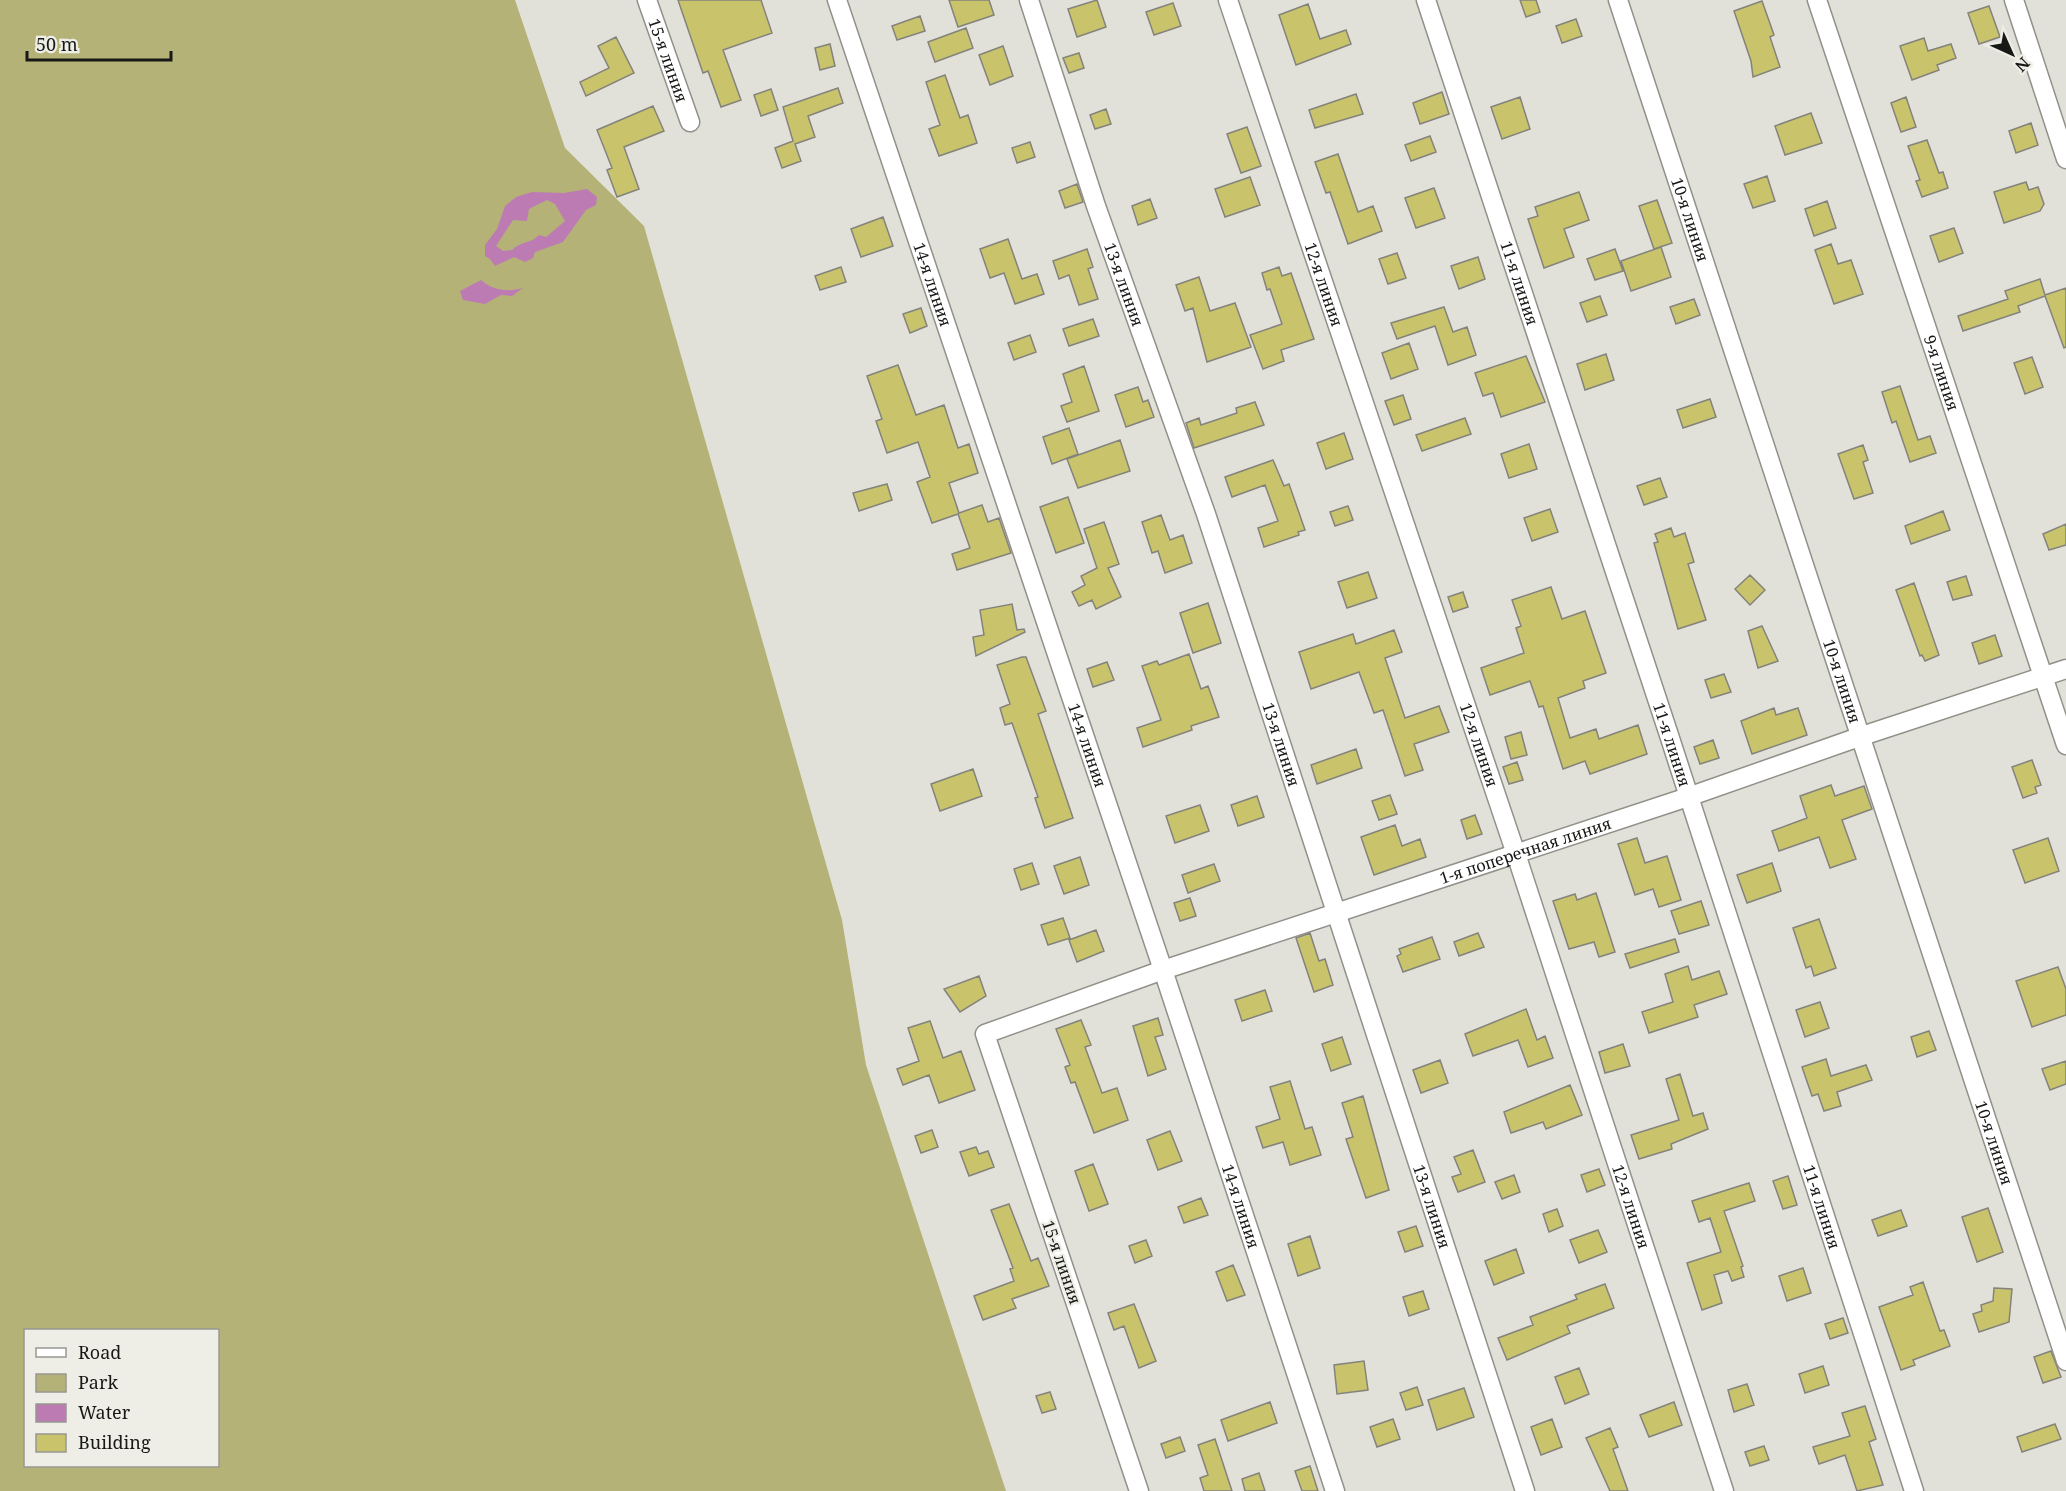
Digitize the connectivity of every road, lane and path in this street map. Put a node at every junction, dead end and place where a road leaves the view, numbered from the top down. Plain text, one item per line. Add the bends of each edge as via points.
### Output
1 (647, 0) edge
2 (837, 0) edge
3 (1029, 0) edge
4 (1228, 0) edge
5 (1426, 0) edge
6 (1618, 0) edge
7 (1817, 0) edge
8 (2014, 0) edge
9 (690, 122) dead end
10 (2066, 159) edge
11 (2066, 669) edge
12 (2043, 677) junction
13 (1859, 736) junction
14 (2066, 745) edge
15 (1688, 797) junction
16 (1516, 854) junction
17 (1337, 911) junction
18 (1163, 970) junction
19 (985, 1034) joint
20 (2066, 1361) edge
21 (1139, 1491) edge
22 (1335, 1491) edge
23 (1525, 1491) edge
24 (1724, 1491) edge
25 (1914, 1491) edge

1 - 9 street, 15-я линия
2 - 18 street, 14-я линия
3 - 17 street, 13-я линия via 1096,206 1206,514
4 - 16 street, 12-я линия
5 - 15 street, 11-я линия
6 - 13 street, 10-я линия
7 - 12 street, 9-я линия
8 - 10 street
11 - 12 street, 1-я поперечная линия
12 - 13 street, 1-я поперечная линия
12 - 14 street, 9-я линия
13 - 15 street, 1-я поперечная линия
13 - 20 street, 10-я линия
15 - 16 street, 1-я поперечная линия
15 - 25 street, 11-я линия
16 - 17 street, 1-я поперечная линия
16 - 24 street, 12-я линия
17 - 18 street, 1-я поперечная линия
17 - 23 street, 13-я линия
18 - 19 street, 1-я поперечная линия
18 - 22 street, 14-я линия
19 - 21 street, 15-я линия

